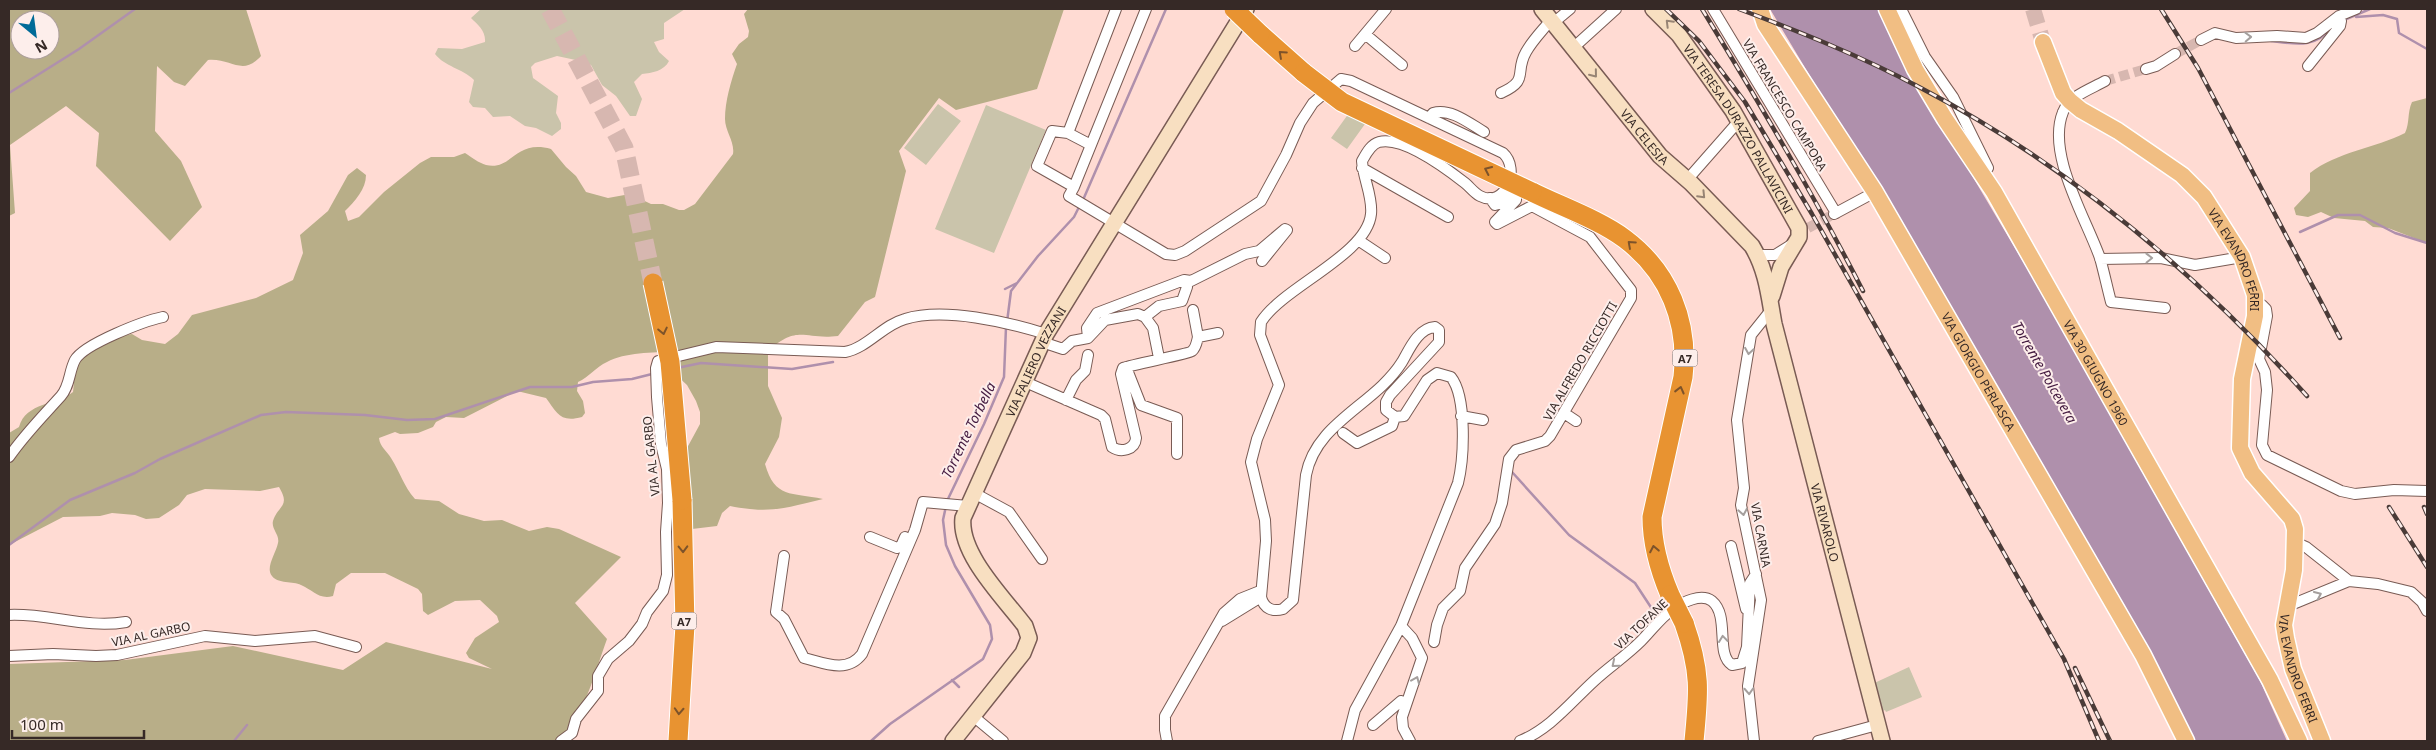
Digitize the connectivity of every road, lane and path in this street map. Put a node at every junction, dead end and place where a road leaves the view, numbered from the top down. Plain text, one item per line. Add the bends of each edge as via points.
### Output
1 (1116, 9) edge
2 (1146, 9) edge
3 (1234, 9) edge
4 (1246, 9) edge
5 (1386, 9) edge
6 (1542, 9) edge
7 (1570, 9) edge
8 (1616, 9) edge
9 (1653, 9) edge
10 (1713, 9) edge
11 (1756, 9) edge
12 (1887, 9) edge
13 (1900, 9) edge
14 (2356, 9) edge
15 (1763, 16) edge
16 (2339, 16) junction
17 (1551, 23) junction
18 (1365, 34) junction
19 (2201, 40) tunnel mouth
20 (2043, 42) tunnel mouth
21 (1355, 46) dead end
22 (1573, 48) junction
23 (2175, 54) tunnel mouth
24 (1402, 65) dead end
25 (2308, 66) dead end
26 (2146, 69) tunnel mouth
27 (2105, 81) tunnel mouth
28 (1501, 93) dead end
29 (2070, 101) junction
30 (1429, 118) junction
31 (1738, 122) junction
32 (1484, 132) dead end
33 (1068, 133) junction
34 (1092, 145) junction
35 (1362, 168) junction
36 (1988, 168) dead end
37 (1687, 180) junction
38 (1074, 187) junction
39 (1875, 192) junction
40 (1490, 198) junction
41 (1448, 217) dead end
42 (1114, 224) junction
43 (1798, 239) junction
44 (1358, 240) junction
45 (1758, 255) junction
46 (2242, 257) junction
47 (1385, 258) dead end
48 (2100, 259) junction
49 (1262, 261) dead end
50 (653, 283) tunnel mouth
51 (1187, 287) dead end
52 (2255, 305) junction
53 (1771, 306) junction
54 (1187, 307) junction
55 (2165, 308) dead end
56 (163, 317) dead end
57 (1145, 317) junction
58 (1218, 333) dead end
59 (1198, 336) junction
60 (1044, 338) junction
61 (1088, 338) junction
62 (1088, 355) dead end
63 (1159, 358) junction
64 (1126, 367) junction
65 (1023, 381) junction
66 (1066, 400) junction
67 (1564, 413) junction
68 (1461, 416) junction
69 (1396, 417) junction
70 (1483, 420) dead end
71 (1576, 420) dead end
72 (1342, 433) dead end
73 (1177, 454) dead end
74 (9, 457) edge
75 (2427, 491) edge
76 (966, 502) junction
77 (915, 530) junction
78 (870, 537) dead end
79 (2297, 544) junction
80 (1731, 546) dead end
81 (784, 556) dead end
82 (1042, 559) dead end
83 (1756, 574) junction
84 (2349, 581) junction
85 (1261, 594) junction
86 (2286, 607) junction
87 (2427, 611) edge
88 (9, 615) edge
89 (1750, 619) junction
90 (126, 622) dead end
91 (1401, 626) junction
92 (1434, 642) dead end
93 (356, 647) dead end
94 (9, 656) edge
95 (1401, 701) dead end
96 (973, 716) junction
97 (1373, 725) dead end
98 (1877, 725) junction
99 (561, 741) edge
100 (678, 741) edge
101 (953, 741) edge
102 (1003, 741) edge
103 (1167, 741) edge
104 (1347, 741) edge
105 (1410, 741) edge
106 (1520, 741) edge
107 (1694, 741) edge
108 (1754, 741) edge
109 (1818, 741) edge
110 (1882, 741) edge
111 (2186, 741) edge
112 (2299, 741) edge
113 (2322, 741) edge

1 - 33 street
2 - 34 street
107 -> 3 highway, A7, bridge via 1698,698 1695,654 1656,558 1652,536 1652,517 1685,357 1679,316 1663,279 1649,261 1608,228 1342,102 1304,73
4 - 42 main road, VIA FALIERO VEZZANI
5 - 18 street
6 - 17 main road, VIA CELESIA
7 - 17 street
8 - 22 street
31 -> 9 main road, VIA TERESA DURAZZO PALLAVICINI via 1684,41
10 - 39 street, VIA FRANCESCO CAMPORA via 1835,214
11 - 15 main road, VIA GIORGIO PERLASCA
12 - 112 main road, VIA 30 GIUGNO 1960 via 1915,69 1994,192 2270,680
13 - 36 street via 1925,57 1953,97
14 - 16 street
15 - 39 main road, VIA GIORGIO PERLASCA
19 -> 16 street via 2215,33 2236,38 2306,38
16 - 25 street via 2340,26
17 - 22 main road, VIA CELESIA
17 - 28 street via 1524,55 1518,82
18 - 21 street
18 - 24 street
20 - 29 main road, VIA EVANDRO FERRI via 2063,93
22 -> 37 main road, VIA CELESIA via 1660,156
23 - 26 street
27 - 29 street
29 - 46 main road, VIA EVANDRO FERRI via 2182,175 2213,209
29 - 48 street via 2063,112 2059,131 2062,160
30 - 32 street via 1440,111 1452,114
30 - 40 street via 1509,158 1512,166 1510,182 1501,194
30 - 42 street via 1341,79 1313,103 1261,201 1185,251 1166,254
31 - 37 street
31 - 43 main road, VIA TERESA DURAZZO PALLAVICINI
33 - 34 street
33 - 38 street via 1052,131 1037,166
34 - 38 street
35 - 40 street via 1368,149 1378,142 1395,142 1439,164 1480,196
35 - 41 street
35 - 44 street via 1371,215 1366,232
37 -> 45 main road, VIA CELESIA
38 - 42 street via 1069,196
39 - 111 main road, VIA GIORGIO PERLASCA via 2138,646
40 - 67 street, VIA ALFREDO RICCIOTTI via 1495,205 1514,194 1516,196 1516,200 1495,222 1497,224 1532,206 1590,237 1631,290 1631,298
42 - 60 main road, VIA FALIERO VEZZANI
43 - 45 street via 1775,255
43 - 53 main road, VIA RIVAROLO via 1778,275
44 - 47 street
44 - 85 street via 1287,296 1261,322 1260,335 1280,385 1251,462 1265,520
45 - 53 main road, VIA RIVAROLO
48 -> 46 street via 2161,258 2195,265
46 - 52 main road, VIA EVANDRO FERRI via 2252,283
48 - 55 street via 2111,302
49 - 61 street via 1287,230 1259,250 1191,281 1184,280 1097,314 1087,328
50 -> 100 highway, A7, bridge via 670,362 682,500 684,625
51 - 54 street
52 - 75 street via 2262,305 2267,312 2259,359 2267,379 2262,445 2267,455 2341,491 2355,494
52 - 79 main road, VIA EVANDRO FERRI via 2242,379 2240,448 2252,473 2292,519
53 -> 83 street, VIA CARNIA via 1751,335 1737,420 1744,488 1741,505
53 - 98 main road, VIA RIVAROLO
54 - 57 street via 1159,306
54 - 59 street
56 - 74 street via 139,323 82,352 71,368 63,394
57 - 61 street via 1138,314 1105,320
57 - 63 street via 1155,332
58 - 59 street
59 - 63 street via 1193,351
60 - 61 street via 1063,349 1072,341
60 - 65 main road, VIA FALIERO VEZZANI
60 - 99 street, VIA AL GARBO via 1018,325 957,315 918,317 905,319 845,352 716,346 658,361 657,396 668,502 663,591 637,632 608,659 598,676 598,691 576,719 572,733
62 - 66 street via 1085,371 1076,380
63 - 64 street
64 - 66 street via 1121,371 1136,438 1133,446 1116,450 1112,447 1104,416
64 - 73 street via 1141,405 1177,418
65 - 66 street
65 - 76 main road, VIA FALIERO VEZZANI
67 - 71 street
67 - 92 street, VIA ALFREDO RICCIOTTI via 1549,438 1516,450 1508,459 1496,524 1465,568 1460,591 1443,608
68 - 69 street via 1455,382 1440,372 1427,380 1405,414
68 - 70 street
68 - 91 street via 1463,461 1458,483
69 - 72 street via 1392,426 1357,443
69 - 85 street via 1386,410 1387,399 1436,345 1440,337 1437,328 1429,328 1422,333 1388,381 1319,443 1310,458 1306,475 1293,600 1284,609 1275,610 1267,608
76 - 77 street via 923,502
76 - 82 street via 1009,512
76 - 96 main road, VIA FALIERO VEZZANI via 962,529 965,544 1025,626 1029,638 1023,653
77 - 78 street via 906,533 899,548
77 - 81 street via 862,654 850,666 804,658 784,619 776,612
79 - 84 street via 2306,547
79 - 86 main road, VIA EVANDRO FERRI
80 - 89 street, VIA TOFANE
83 - 89 street, VIA TOFANE via 1750,583
83 -> 108 street, VIA CARNIA via 1761,600 1748,686
86 -> 84 street
84 - 87 street via 2411,592
85 - 103 street via 1218,625 1165,716
86 - 113 main road, VIA EVANDRO FERRI via 2284,625 2293,669
88 - 90 street via 56,617 97,625
89 -> 106 street, VIA TOFANE via 1744,659 1740,664 1732,665 1726,658 1721,618 1712,601 1697,598 1674,608 1543,728
91 - 104 street via 1355,710
105 -> 91 street via 1403,728 1402,717 1422,658 1412,638
93 - 94 street, VIA AL GARBO via 315,636 255,641 205,636 117,655
95 - 97 street
96 - 101 main road, VIA FALIERO VEZZANI
96 - 102 street
98 - 109 street
98 - 110 main road, VIA RIVAROLO

